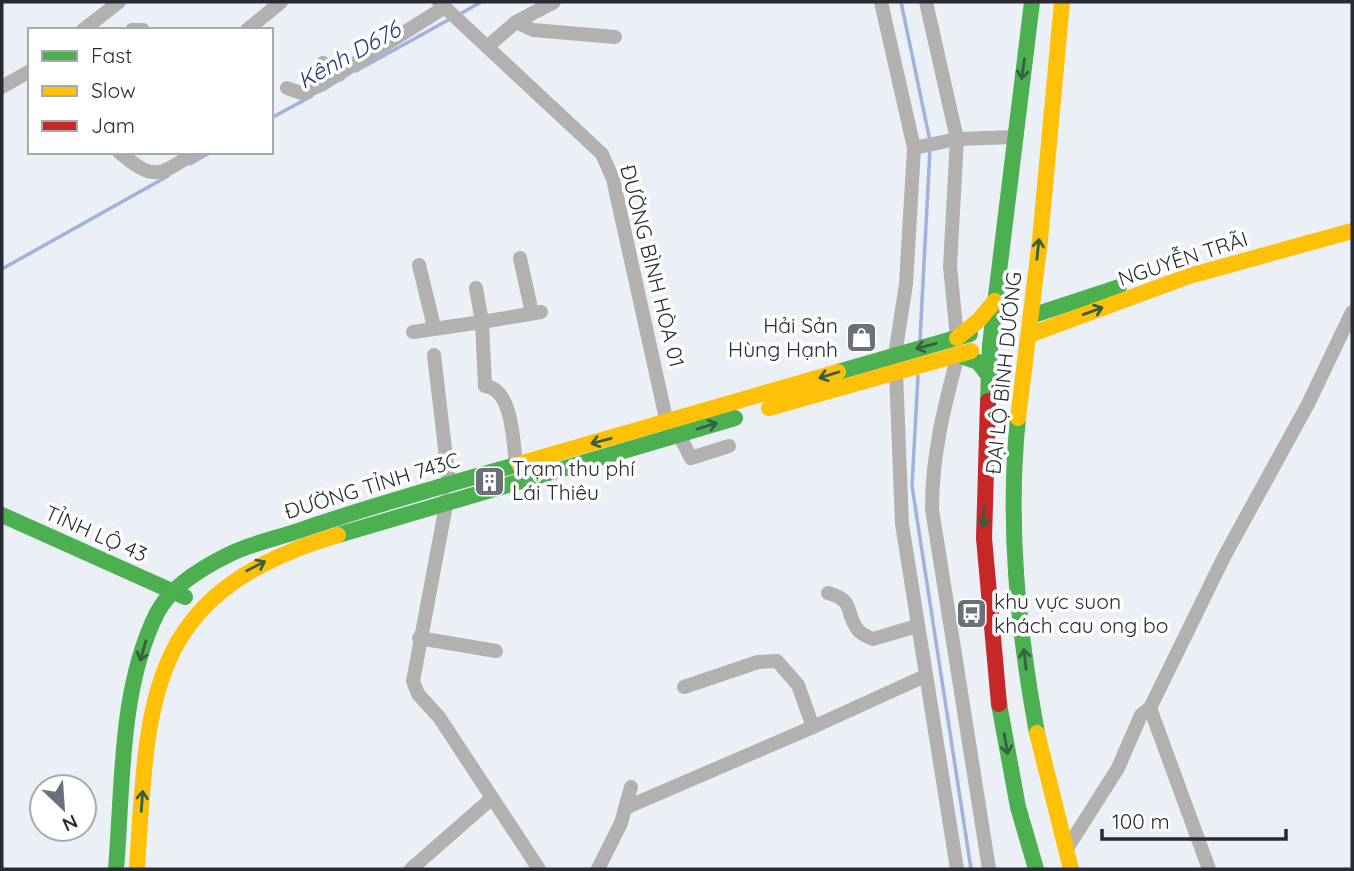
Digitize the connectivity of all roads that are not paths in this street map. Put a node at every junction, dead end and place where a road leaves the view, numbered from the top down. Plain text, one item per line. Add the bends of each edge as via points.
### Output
1 (119, 2) edge
2 (281, 2) edge
3 (554, 2) edge
4 (881, 2) edge
5 (926, 2) edge
6 (1032, 2) edge
7 (1062, 2) edge
8 (446, 8) edge
9 (516, 22) junction
10 (91, 28) edge
11 (249, 28) edge
12 (615, 37) dead end
13 (483, 43) junction
14 (323, 63) dead end
15 (28, 75) edge
16 (339, 75) junction
17 (2, 87) edge
18 (287, 88) dead end
19 (1014, 137) junction
20 (957, 139) junction
21 (915, 148) junction
22 (121, 154) edge
23 (192, 154) edge
24 (1352, 217) edge
25 (1352, 231) edge
26 (520, 258) dead end
27 (419, 265) dead end
28 (476, 288) dead end
29 (995, 300) junction
30 (1352, 312) edge
31 (482, 322) junction
32 (435, 327) junction
33 (1010, 331) junction
34 (413, 332) dead end
35 (957, 338) junction
36 (434, 355) dead end
37 (895, 355) junction
38 (958, 355) junction
39 (896, 372) junction
40 (989, 376) junction
41 (672, 432) junction
42 (729, 446) dead end
43 (516, 464) junction
44 (449, 483) junction
45 (447, 500) junction
46 (2, 516) edge
47 (174, 591) junction
48 (828, 593) dead end
49 (202, 607) junction
50 (917, 626) junction
51 (419, 638) junction
52 (495, 651) dead end
53 (925, 676) junction
54 (684, 687) dead end
55 (1150, 708) junction
56 (813, 727) junction
57 (631, 787) dead end
58 (491, 799) junction
59 (625, 808) junction
60 (1065, 851) junction
61 (116, 869) edge
62 (137, 869) edge
63 (411, 869) edge
64 (539, 869) edge
65 (598, 869) edge
66 (957, 869) edge
67 (989, 869) edge
68 (1036, 869) edge
69 (1071, 869) edge
70 (1209, 869) edge

1 - 10 street
2 - 11 street
3 - 9 street
4 - 21 street
5 - 20 street
6 -> 19 main road, ĐẠI LỘ BÌNH DƯƠNG
33 -> 7 main road, ĐẠI LỘ BÌNH DƯƠNG
8 - 13 street, ĐƯỜNG BÌNH HÒA 01
8 - 16 street
9 - 12 street via 534,30
9 - 13 street
13 - 41 street, ĐƯỜNG BÌNH HÒA 01 via 602,154 613,179
14 - 16 street
15 - 17 street
16 - 18 street via 301,93
19 - 20 street
19 - 29 main road, ĐẠI LỘ BÌNH DƯƠNG
20 - 21 street
20 - 35 street via 950,266
21 - 37 street via 906,284
22 - 23 street via 143,172 153,174
24 - 33 main road, NGUYỄN TRÃI via 1226,252
33 -> 25 main road, NGUYỄN TRÃI
26 - 31 street via 536,313
27 - 32 street
28 - 31 street
29 - 33 main road, ĐẠI LỘ BÌNH DƯƠNG
29 - 35 main road
30 - 55 street
31 - 32 street
31 - 43 street via 485,386 503,398
32 - 34 street
33 - 35 main road, ĐƯỜNG TỈNH 743C
33 - 38 main road, ĐƯỜNG TỈNH 743C
33 - 40 main road, ĐẠI LỘ BÌNH DƯƠNG
60 -> 33 main road, ĐẠI LỘ BÌNH DƯƠNG via 1048,796 1030,704 1017,570
35 -> 37 main road, ĐƯỜNG TỈNH 743C
36 - 44 street
37 -> 41 main road, ĐƯỜNG TỈNH 743C
38 - 39 main road, ĐƯỜNG TỈNH 743C
38 - 40 main road via 978,362
38 - 67 street via 937,431 932,509
41 -> 39 main road, ĐƯỜNG TỈNH 743C
39 - 50 street via 902,524
40 -> 68 main road, ĐẠI LỘ BÌNH DƯƠNG via 984,538 996,689 1018,807
41 - 42 street via 691,458
41 -> 43 main road, ĐƯỜNG TỈNH 743C
41 - 45 main road, ĐƯỜNG TỈNH 743C
43 - 44 main road, ĐƯỜNG TỈNH 743C
44 - 47 main road, ĐƯỜNG TỈNH 743C via 232,553
49 -> 45 main road, ĐƯỜNG TỈNH 743C via 256,565
45 - 51 street
46 - 47 main road, TỈNH LỘ 43
47 - 49 main road, TỈNH LỘ 43
47 -> 61 main road, ĐƯỜNG TỈNH 743C via 158,611 142,649 128,720
48 - 50 street via 841,597 858,631 873,639
62 -> 49 main road, ĐƯỜNG TỈNH 743C via 147,724 167,663
50 - 53 street
51 - 52 street
51 - 58 street via 413,681 418,694 439,717
53 - 56 street
53 - 66 street
54 - 56 street via 758,662 777,661 798,685
55 - 60 street via 1141,715 1118,768
55 - 70 street
56 - 59 street
57 - 59 street
58 - 63 street
58 - 64 street
59 - 65 street
60 - 69 main road, ĐẠI LỘ BÌNH DƯƠNG

